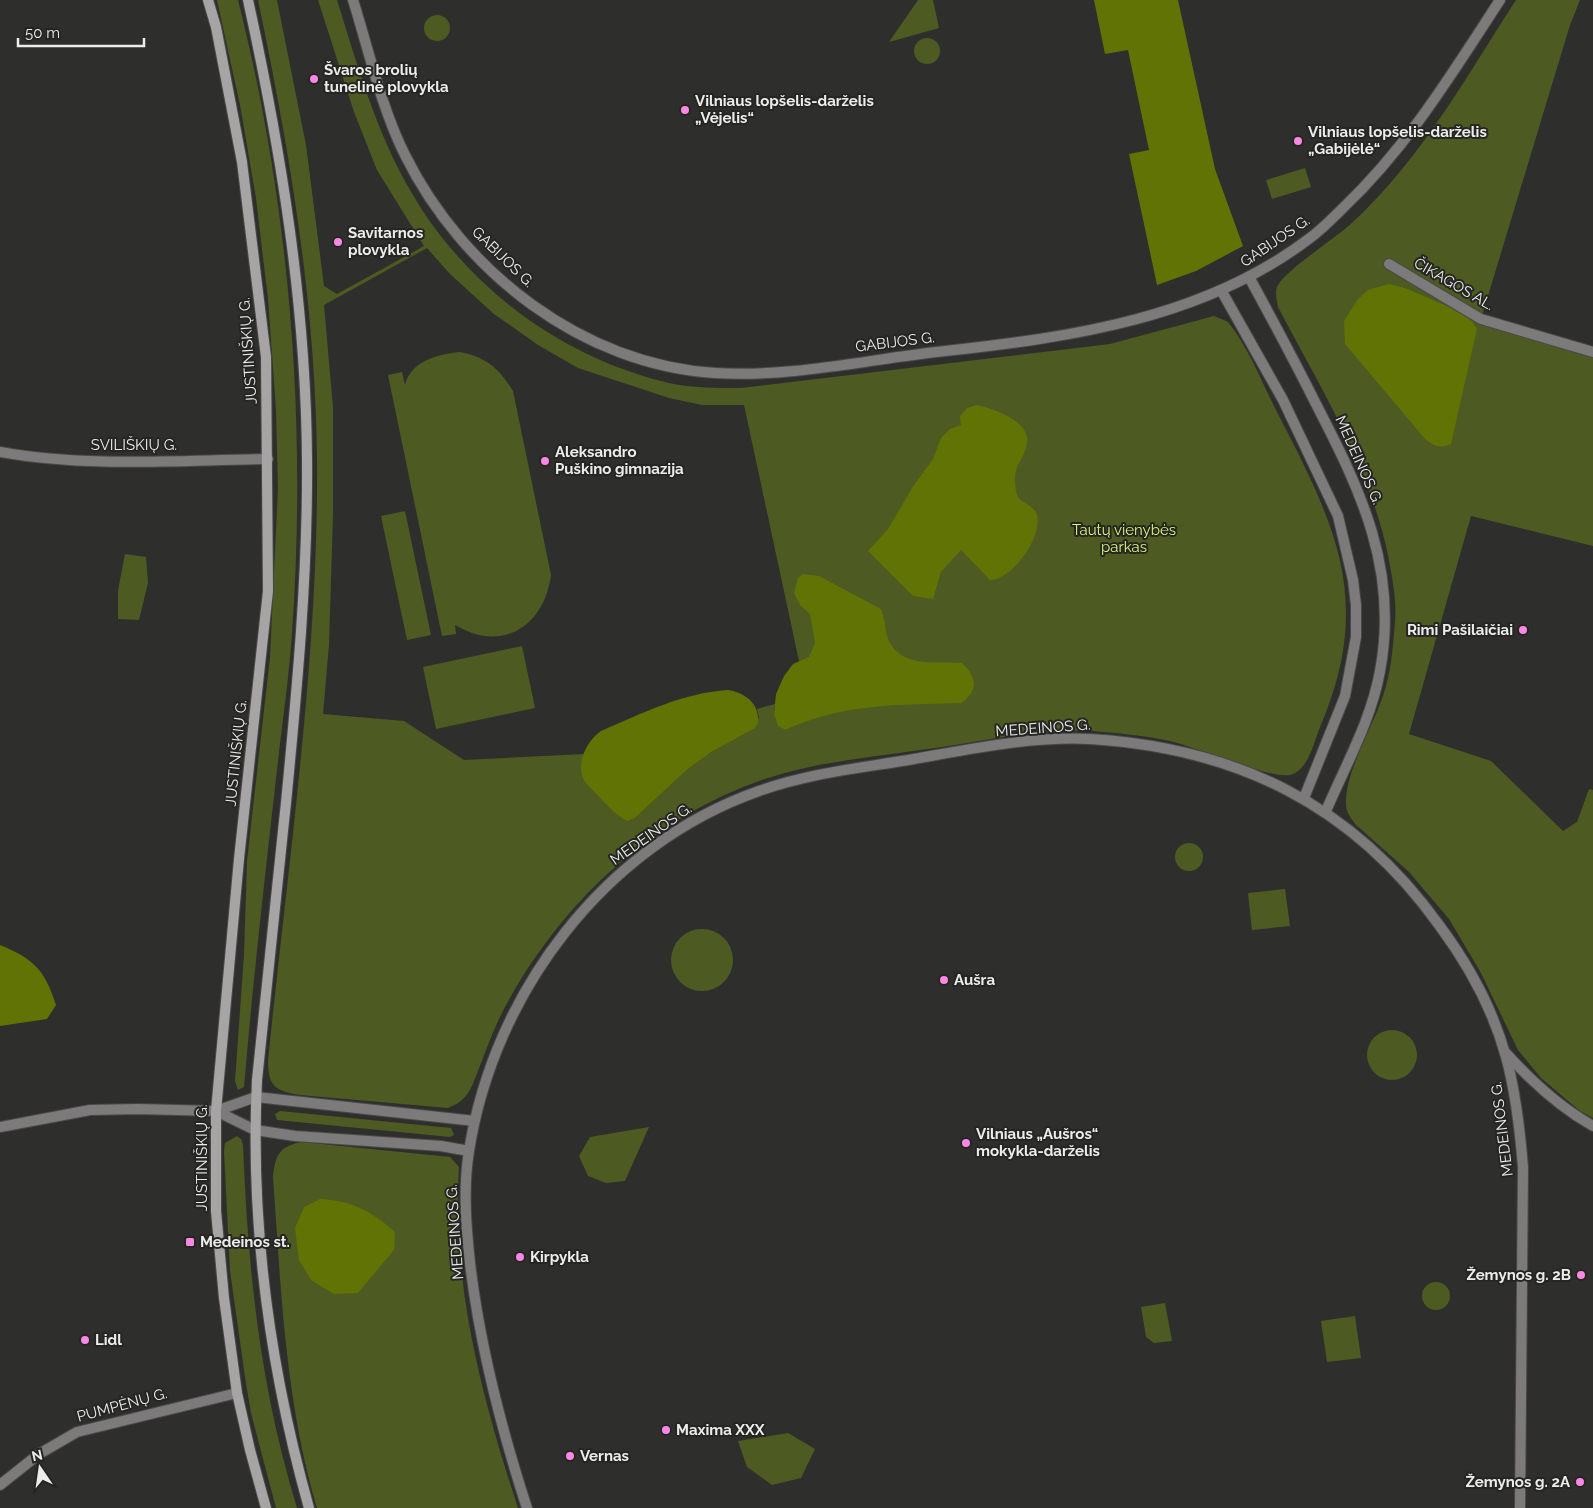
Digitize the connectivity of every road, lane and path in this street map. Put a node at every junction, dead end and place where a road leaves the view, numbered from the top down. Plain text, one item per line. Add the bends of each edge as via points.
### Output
1 (208, 0) edge
2 (248, 0) edge
3 (353, 0) edge
4 (1500, 0) edge
5 (1389, 264) dead end
6 (1249, 278) junction
7 (1221, 290) junction
8 (1593, 352) edge
9 (0, 452) edge
10 (268, 459) junction
11 (1304, 798) junction
12 (1326, 811) junction
13 (1505, 1052) junction
14 (256, 1097) junction
15 (216, 1111) junction
16 (475, 1121) junction
17 (1593, 1126) edge
18 (0, 1127) edge
19 (255, 1130) junction
20 (469, 1151) junction
21 (237, 1393) junction
22 (0, 1484) edge
23 (266, 1508) edge
24 (309, 1508) edge
25 (527, 1508) edge
26 (1520, 1508) edge

1 - 10 main road, JUSTINIŠKIŲ G. via 243,172 266,357
2 - 14 main road via 277,143 297,280 307,460 304,603
3 - 7 street, GABIJOS G. via 393,129 418,179 446,220 472,251 528,301 598,344 642,360 682,370 715,373 803,369 1015,343 1092,330 1154,315
4 - 6 street, GABIJOS G. via 1402,147 1375,177 1313,237
5 - 8 street, ČIKAGOS AL. via 1481,319
6 - 7 street, GABIJOS G.
6 - 12 street, MEDEINOS G. via 1354,480 1373,532 1381,569 1384,630 1380,670 1356,748
7 - 11 street via 1283,400 1330,498 1343,531 1353,580 1356,637 1345,696
9 - 10 street, SVILIŠKIŲ G. via 78,461
10 - 15 main road, JUSTINIŠKIŲ G. via 268,591
11 - 12 street, MEDEINOS G.
11 - 16 street, MEDEINOS G. via 1198,756 1084,738 972,749 815,775 732,801 702,816 642,856 615,878 567,930 538,970 508,1024 494,1055
12 - 13 street, MEDEINOS G. via 1376,852 1420,898 1459,952
13 - 17 street via 1555,1100
13 - 26 street, MEDEINOS G. via 1516,1101 1523,1168
14 - 15 street
14 - 16 street
14 - 19 main road
15 - 18 street via 90,1110
15 - 19 street
15 - 21 main road, JUSTINIŠKIŲ G. via 216,1212
16 - 20 street, MEDEINOS G.
19 - 20 street
19 - 24 main road via 257,1216 267,1313 294,1454
20 - 25 street, MEDEINOS G. via 468,1239 477,1313 502,1423
21 - 22 street, PUMPĖNŲ G. via 77,1432 39,1454
21 - 23 main road, JUSTINIŠKIŲ G.

